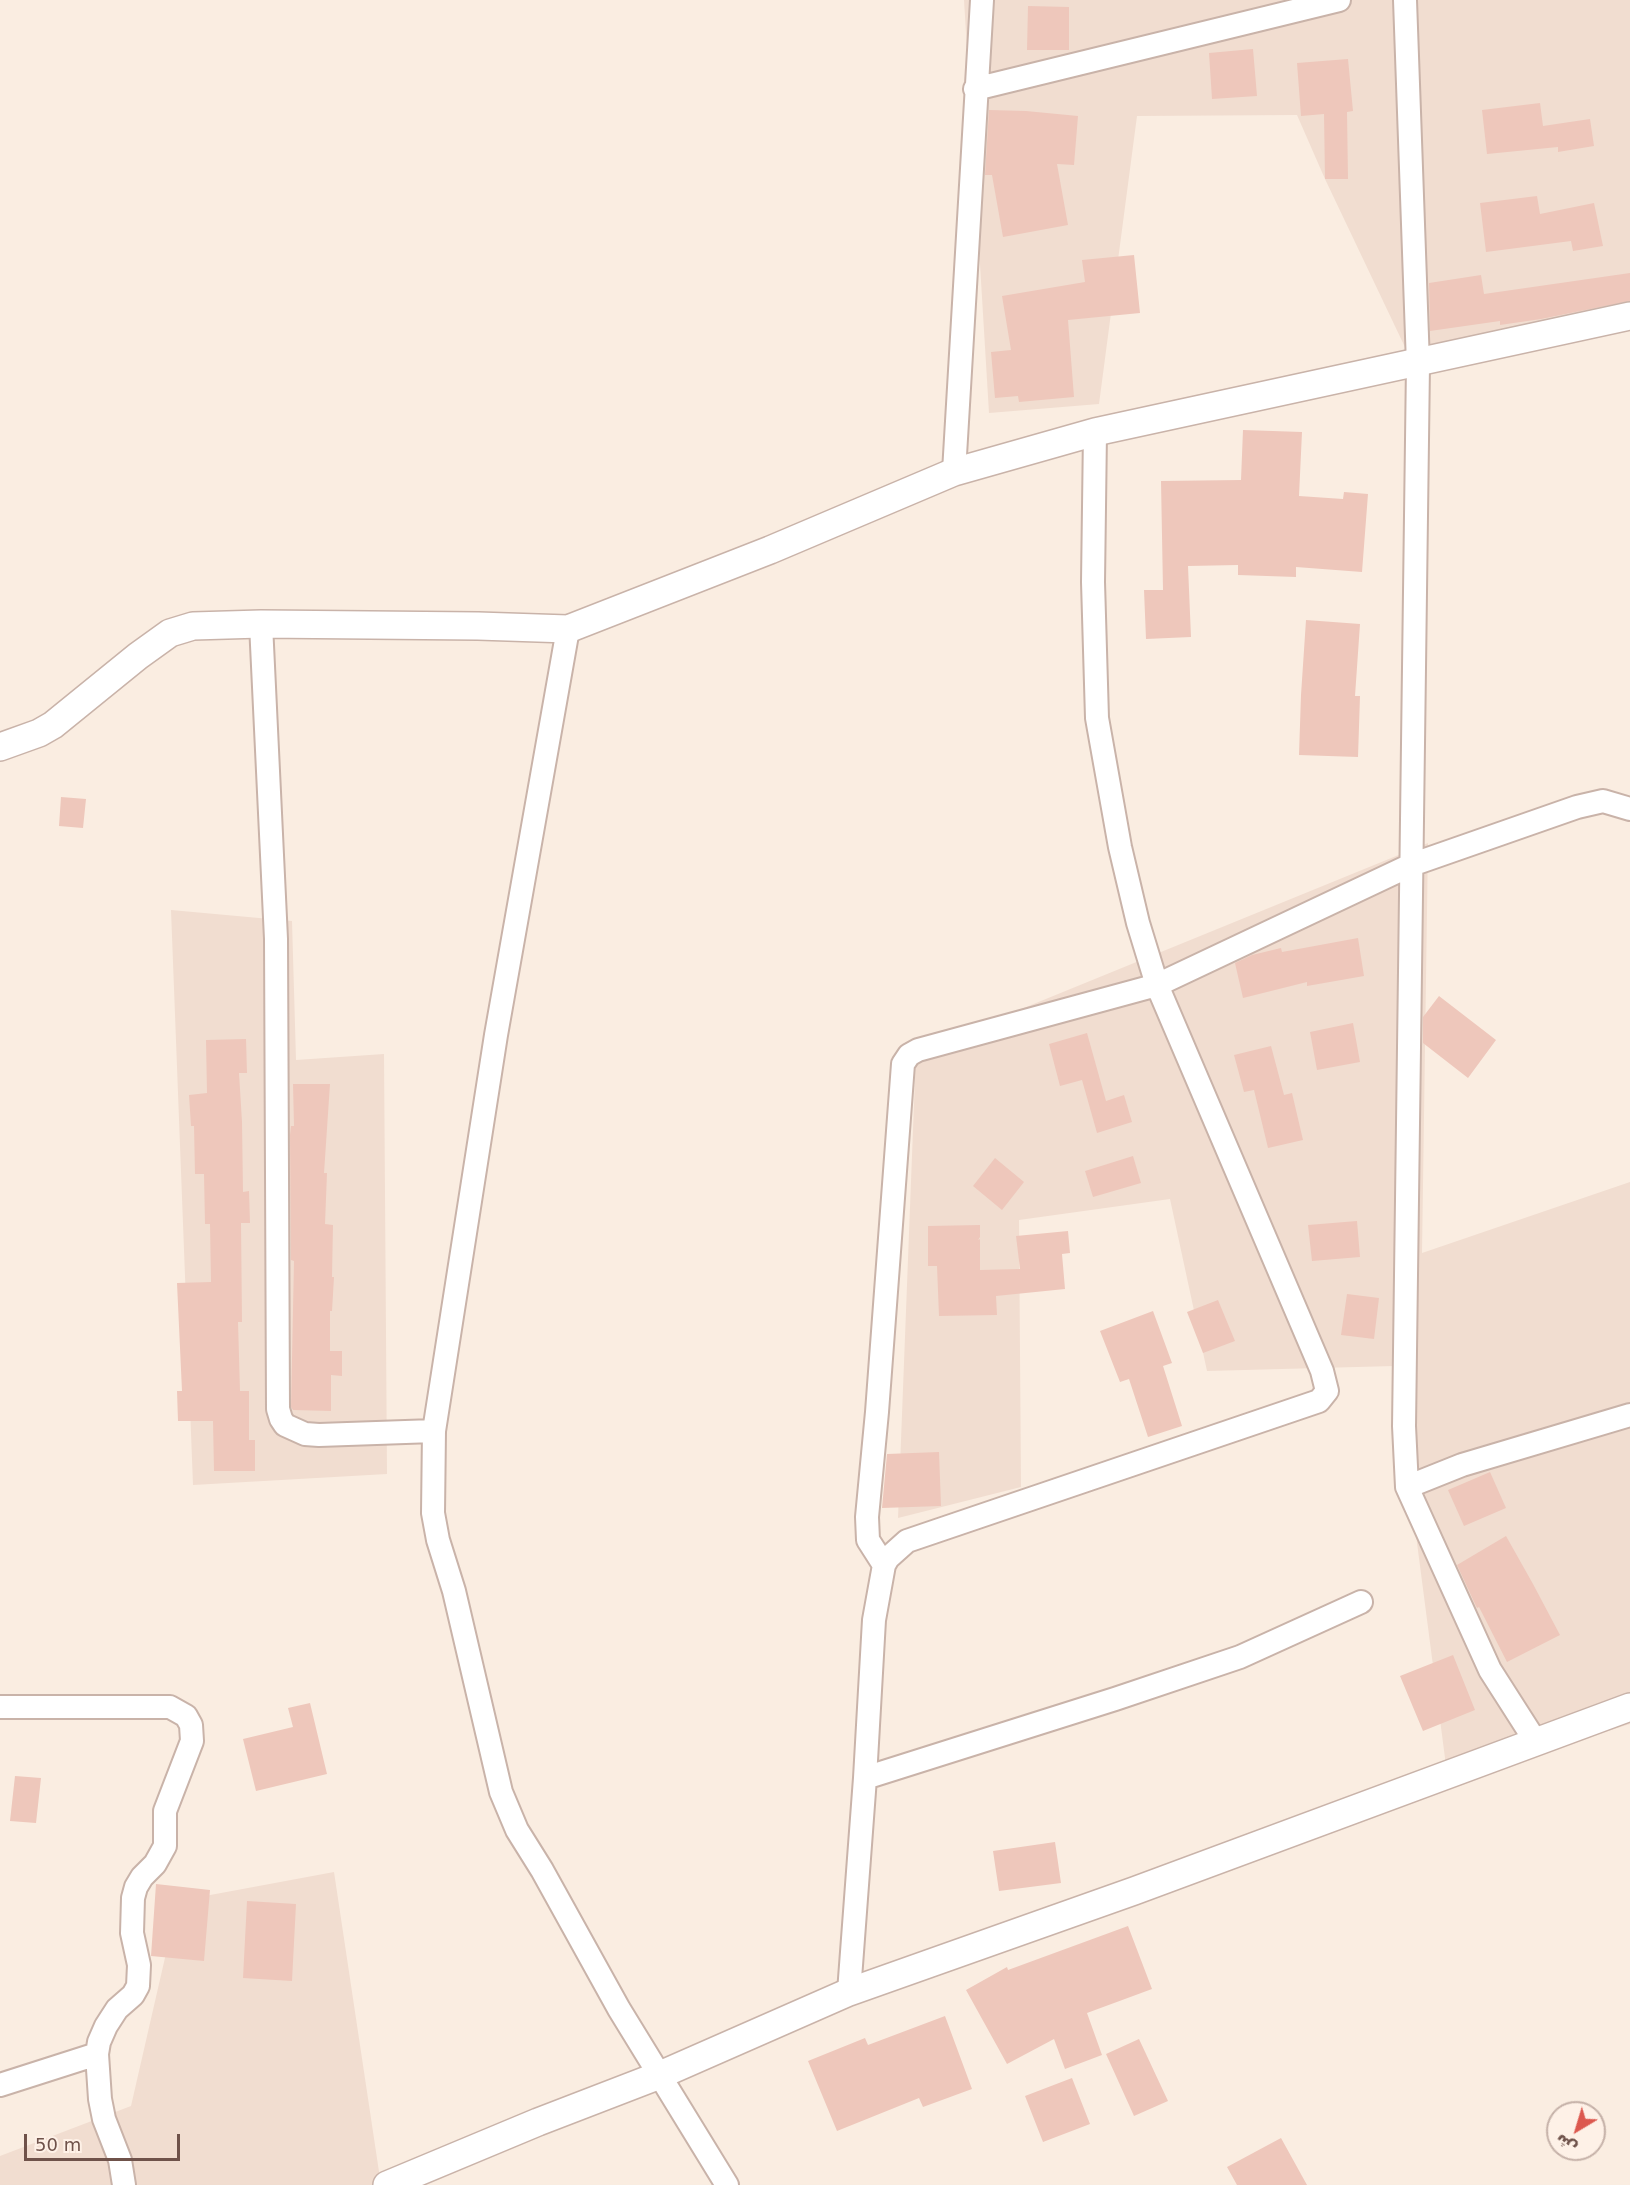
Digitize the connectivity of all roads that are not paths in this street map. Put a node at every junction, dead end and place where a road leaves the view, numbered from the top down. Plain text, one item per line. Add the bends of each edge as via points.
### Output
1 (982, 0) edge
2 (1339, 0) edge
3 (1405, 0) edge
4 (975, 89) junction
5 (1630, 316) edge
6 (1418, 364) junction
7 (1095, 432) junction
8 (954, 472) junction
9 (261, 624) junction
10 (568, 629) junction
11 (0, 747) edge
12 (1630, 809) edge
13 (1411, 866) junction
14 (1157, 985) junction
15 (1630, 1415) edge
16 (434, 1431) junction
17 (1407, 1487) junction
18 (884, 1565) junction
19 (1361, 1602) dead end
20 (0, 1707) edge
21 (1630, 1707) edge
22 (1536, 1742) junction
23 (865, 1778) junction
24 (849, 1992) junction
25 (97, 2054) junction
26 (660, 2074) junction
27 (0, 2085) edge
28 (124, 2185) edge
29 (387, 2185) edge
30 (727, 2185) edge

1 - 4 street
2 - 4 street
3 - 6 street
4 - 8 street
5 - 6 street
6 - 7 street
6 - 13 street
7 - 8 street
7 - 14 street via 1093,582 1097,718 1120,847
8 - 10 street
9 - 10 street
9 - 11 street via 193,626 170,633 53,725
9 - 16 street via 276,939 278,1409 285,1425 305,1434
10 - 16 street via 496,1035
12 - 13 street via 1603,801 1577,807
13 - 14 street
13 - 17 street via 1404,1426
14 - 18 street via 918,1050 903,1064 867,1517 868,1540
14 - 18 street via 1318,1359 1327,1391 1319,1401 907,1541
15 - 17 street via 1462,1465
16 - 26 street via 433,1520 454,1591 501,1792 517,1830
17 - 22 street via 1490,1670
18 - 23 street via 874,1620
19 - 23 street via 1240,1657
20 - 25 street via 170,1707 186,1716 191,1725 192,1741 165,1811 165,1846 142,1877 133,1898 138,1986 106,2026
21 - 22 street
22 - 24 street
23 - 24 street
24 - 26 street
25 - 27 street
25 - 28 street via 104,2119 120,2160
26 - 29 street
26 - 30 street

